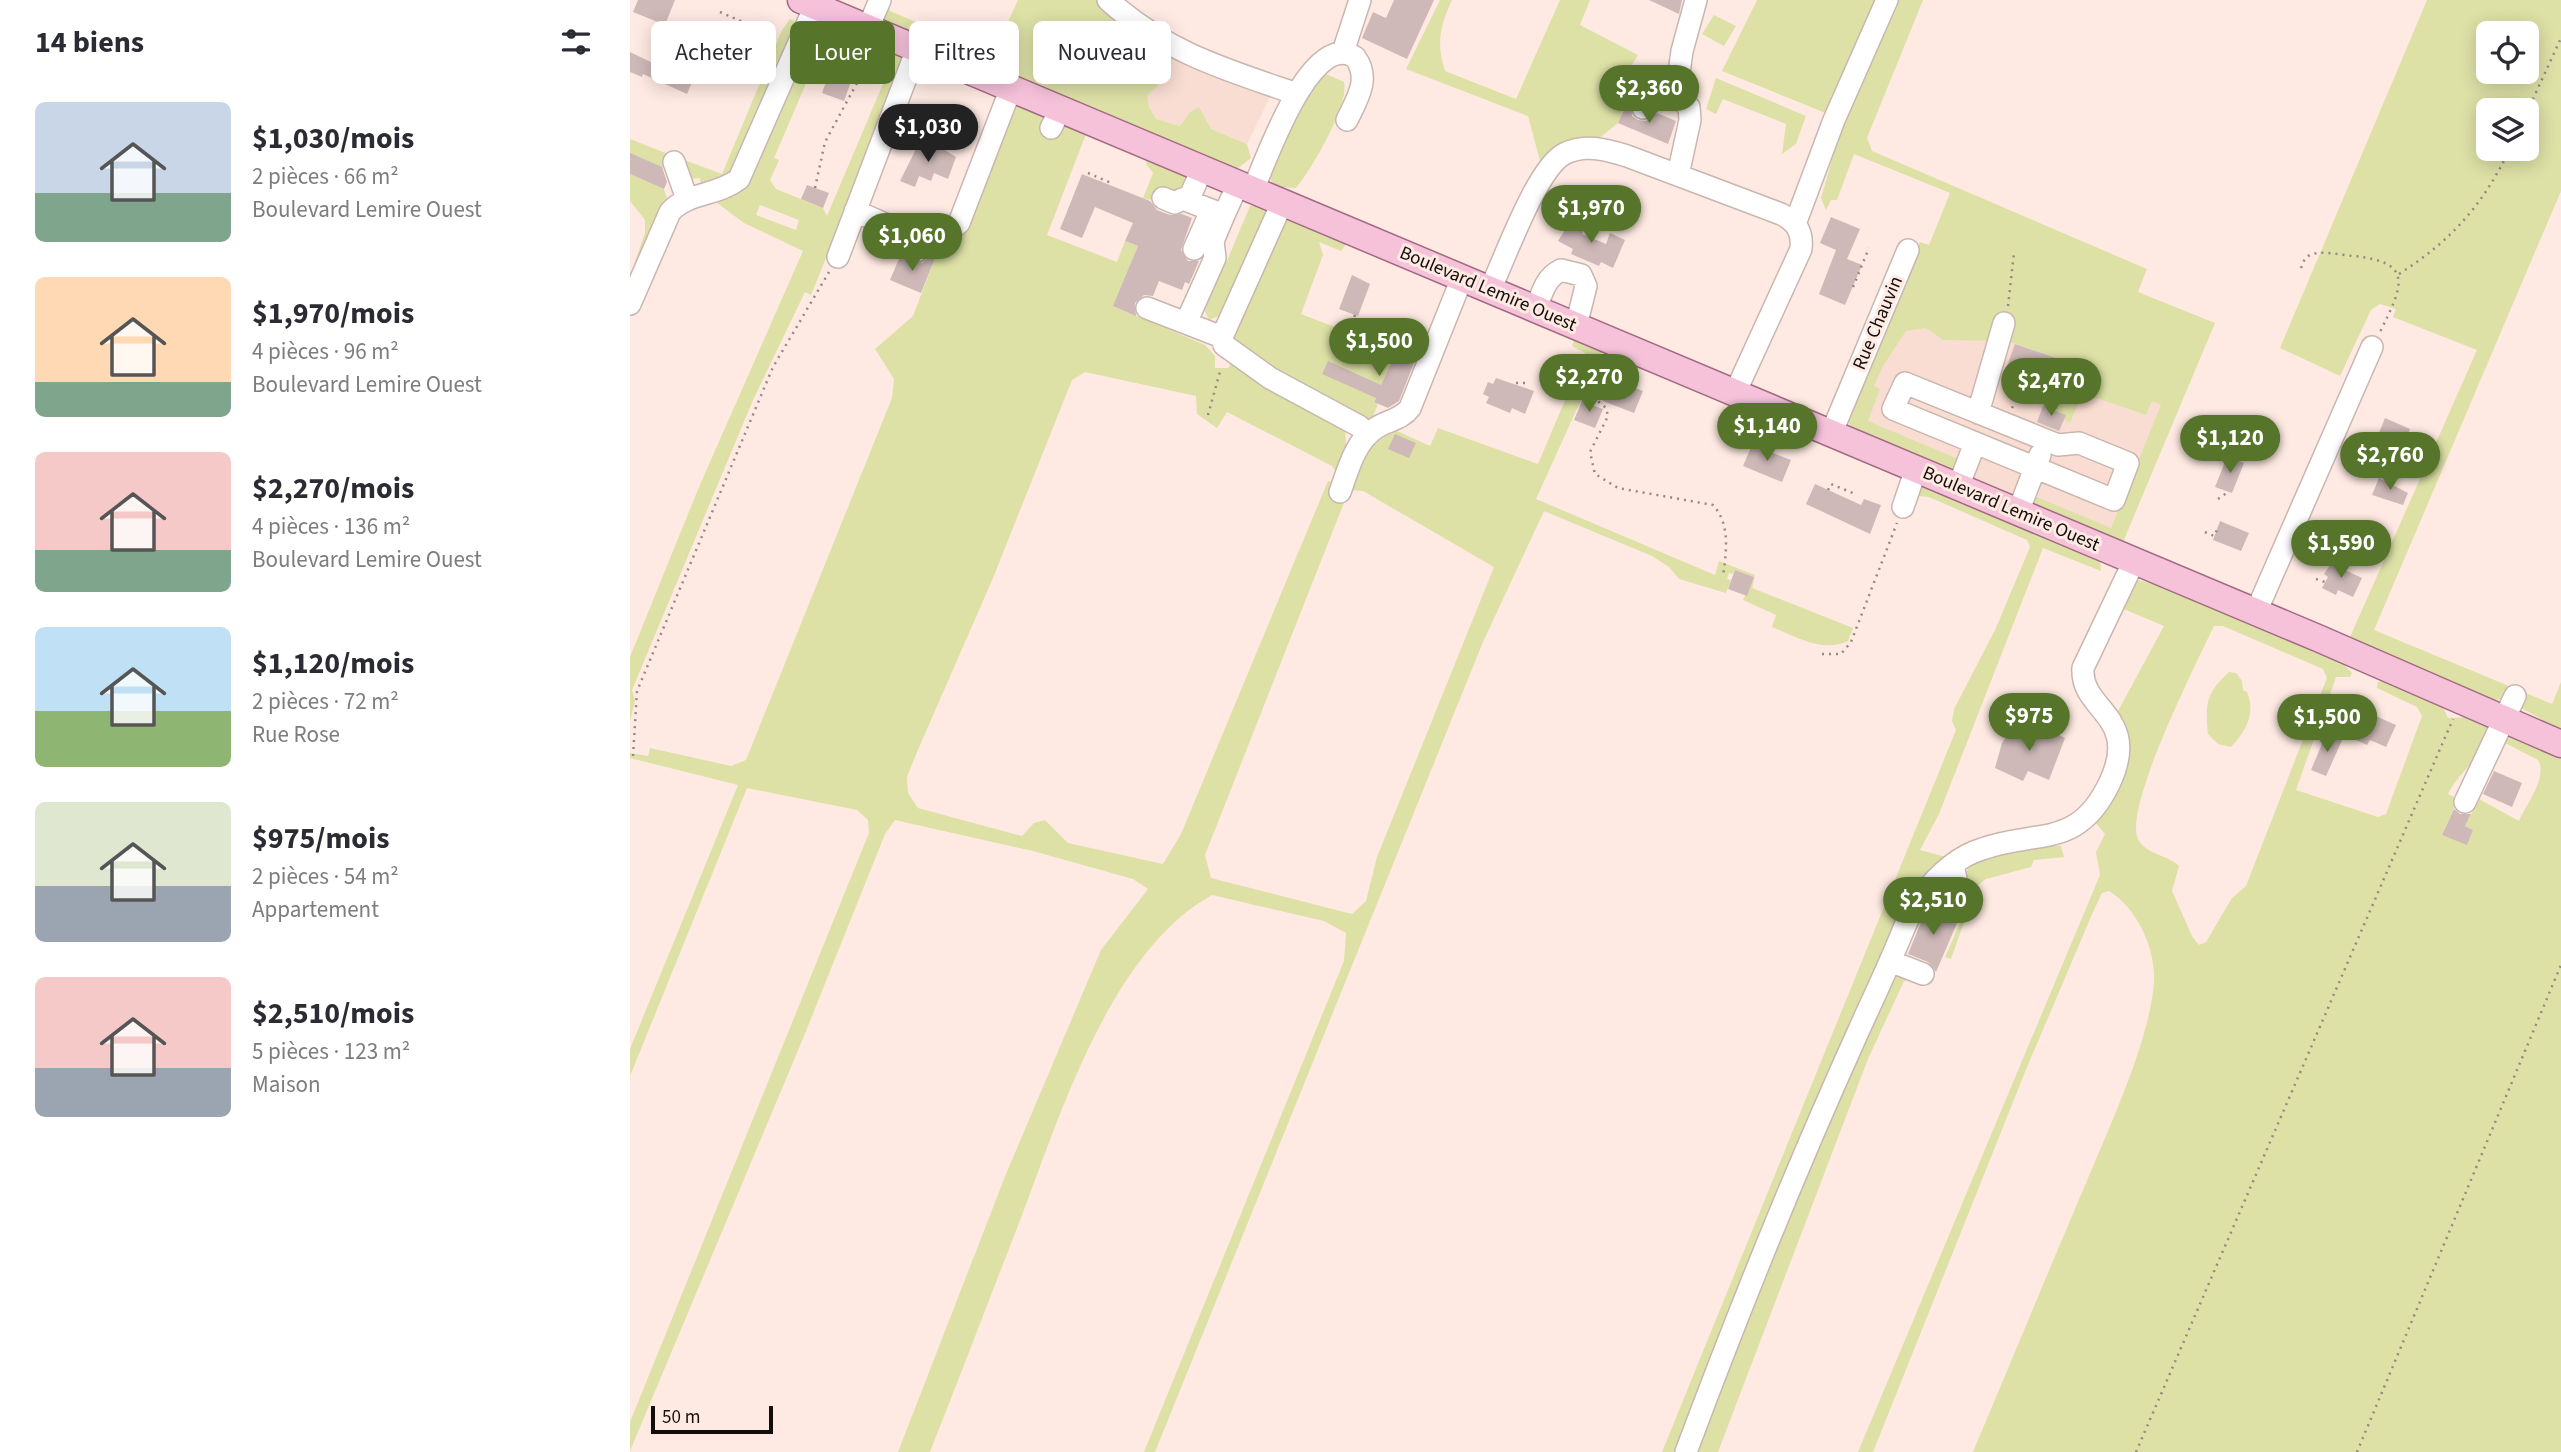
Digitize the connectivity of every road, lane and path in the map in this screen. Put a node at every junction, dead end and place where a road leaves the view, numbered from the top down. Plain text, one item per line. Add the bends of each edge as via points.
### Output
1 (880, 0) edge
2 (1108, 0) edge
3 (1360, 0) edge
4 (1696, 0) edge
5 (1887, 0) edge
6 (808, 3) edge
7 (720, 12) dead end
8 (741, 21) edge
9 (851, 21) edge
10 (871, 21) edge
11 (2561, 38) edge
12 (1343, 52) junction
13 (909, 70) edge
14 (855, 84) edge
15 (1002, 84) edge
16 (1012, 88) junction
17 (1297, 94) junction
18 (1676, 95) junction
19 (2533, 98) edge
20 (1643, 108) dead end
21 (1347, 120) dead end
22 (951, 126) dead end
23 (943, 147) dead end
24 (2503, 161) edge
25 (674, 162) dead end
26 (1202, 169) junction
27 (1088, 173) dead end
28 (1678, 175) junction
29 (1111, 183) dead end
30 (1246, 187) junction
31 (815, 188) dead end
32 (1163, 198) dead end
33 (687, 199) junction
34 (1188, 201) junction
35 (1282, 202) junction
36 (855, 211) junction
37 (1217, 213) junction
38 (1795, 224) junction
39 (1869, 248) dead end
40 (1194, 249) dead end
41 (1908, 250) dead end
42 (2014, 253) dead end
43 (838, 257) joint
44 (2301, 268) dead end
45 (2399, 274) junction
46 (1462, 278) junction
47 (1853, 288) dead end
48 (1490, 290) junction
49 (630, 304) edge
50 (1147, 309) dead end
51 (1536, 309) junction
52 (1355, 315) dead end
53 (1186, 323) junction
54 (2004, 323) joint
55 (1366, 325) dead end
56 (1576, 326) junction
57 (1225, 342) junction
58 (2372, 347) joint
59 (1602, 375) dead end
60 (2024, 379) dead end
61 (1516, 383) dead end
62 (1529, 383) dead end
63 (1627, 385) dead end
64 (1735, 393) junction
65 (1593, 397) dead end
66 (1978, 413) junction
67 (1208, 415) dead end
68 (2006, 424) junction
69 (1831, 434) junction
70 (1367, 435) junction
71 (2046, 440) junction
72 (2376, 440) dead end
73 (1975, 443) junction
74 (1756, 446) dead end
75 (1768, 451) dead end
76 (2364, 457) dead end
77 (2035, 468) junction
78 (1916, 469) junction
79 (1958, 487) junction
80 (1828, 490) dead end
81 (1340, 492) dead end
82 (2228, 492) dead end
83 (1855, 494) dead end
84 (2218, 499) dead end
85 (1903, 507) joint
86 (2018, 512) junction
87 (2217, 530) dead end
88 (2205, 532) dead end
89 (2134, 561) junction
90 (1728, 575) dead end
91 (2316, 579) dead end
92 (2325, 582) dead end
93 (2256, 612) junction
94 (1822, 654) dead end
95 (2462, 700) junction
96 (2509, 707) junction
97 (2362, 712) dead end
98 (2368, 715) dead end
99 (2060, 721) dead end
100 (2030, 733) dead end
101 (2561, 744) edge
102 (633, 756) dead end
103 (2465, 802) dead end
104 (1953, 864) junction
105 (1952, 910) dead end
106 (1890, 961) junction
107 (2561, 965) edge
108 (1923, 974) dead end
109 (1686, 1452) edge
110 (2136, 1452) edge
111 (2357, 1452) edge

1 - 10 street
2 - 17 street via 1130,20 1193,58
3 - 12 street
4 - 18 street
5 - 38 street
6 - 9 main road, Boulevard Lemire Ouest
6 - 33 street via 739,178 717,191
7 - 8 path
11 - 19 path
12 - 17 street via 1323,58
12 - 21 street via 1355,57 1363,72
13 - 36 street
14 - 31 path via 825,142
15 - 16 main road, Boulevard Lemire Ouest
16 - 26 main road, Boulevard Lemire Ouest via 1055,118
16 - 36 street via 959,223 940,238 920,246
17 - 30 street
18 - 20 street via 1661,93
18 - 28 street via 1689,107 1690,120
22 - 23 path
24 - 45 path via 2461,226
25 - 33 street
26 - 30 main road, Boulevard Lemire Ouest
26 - 34 street
27 - 29 path
28 - 38 street via 1781,214
28 - 48 street via 1605,150 1588,148 1564,154 1546,171 1535,191
30 - 35 main road, Boulevard Lemire Ouest
30 - 37 street
32 - 34 street via 1175,203
33 - 49 street via 679,202 661,227
34 - 37 street
35 - 46 main road, Boulevard Lemire Ouest
35 - 57 street
36 - 43 street
37 - 40 street
37 - 53 street via 1215,258
38 - 64 street via 1801,248
39 - 47 path
41 - 69 street, Rue Chauvin
42 - 54 path
43 - 102 path via 774,367 637,691
44 - 45 path via 2305,258 2326,253 2374,258 2393,266
45 - 58 path via 2396,299
46 - 48 main road, Boulevard Lemire Ouest
46 - 70 street via 1410,408
48 - 51 main road, Boulevard Lemire Ouest
50 - 53 street
51 - 56 main road, Boulevard Lemire Ouest
51 - 56 street via 1553,273 1561,270 1581,275 1586,286
52 - 55 path via 1353,320
53 - 57 street
54 - 66 street
56 - 64 main road, Boulevard Lemire Ouest
57 - 67 path
57 - 70 street via 1270,378 1359,426
58 - 93 street
59 - 63 path
60 - 68 path
61 - 62 path
64 - 69 main road, Boulevard Lemire Ouest
65 - 90 path via 1608,416 1591,452 1595,474 1618,488 1713,505 1725,526 1724,575
66 - 68 street
66 - 73 street via 1905,383 1893,409
68 - 71 street
69 - 78 main road, Boulevard Lemire Ouest
70 - 81 street
71 - 77 street
71 - 77 street via 2057,445 2079,443 2129,463 2113,500
72 - 76 path via 2371,438
73 - 77 street
73 - 79 street
74 - 75 path
77 - 86 street
78 - 79 main road, Boulevard Lemire Ouest
78 - 85 street
79 - 86 main road, Boulevard Lemire Ouest
80 - 83 path via 1831,484
82 - 84 path
85 - 94 path via 1851,642 1841,654
86 - 89 main road, Boulevard Lemire Ouest
87 - 88 path via 2214,536
89 - 93 main road, Boulevard Lemire Ouest
89 - 104 street via 2083,668 2082,680 2116,729 2119,744 2110,781 2074,827 1982,848
91 - 92 path
93 - 95 main road, Boulevard Lemire Ouest
95 - 96 main road, Boulevard Lemire Ouest
95 - 110 path
96 - 101 main road, Boulevard Lemire Ouest
96 - 103 street
97 - 98 path
99 - 100 path via 2042,720
104 - 105 street via 1957,884
104 - 106 street via 1919,900
106 - 108 street
106 - 109 street via 1759,1267
107 - 111 path

